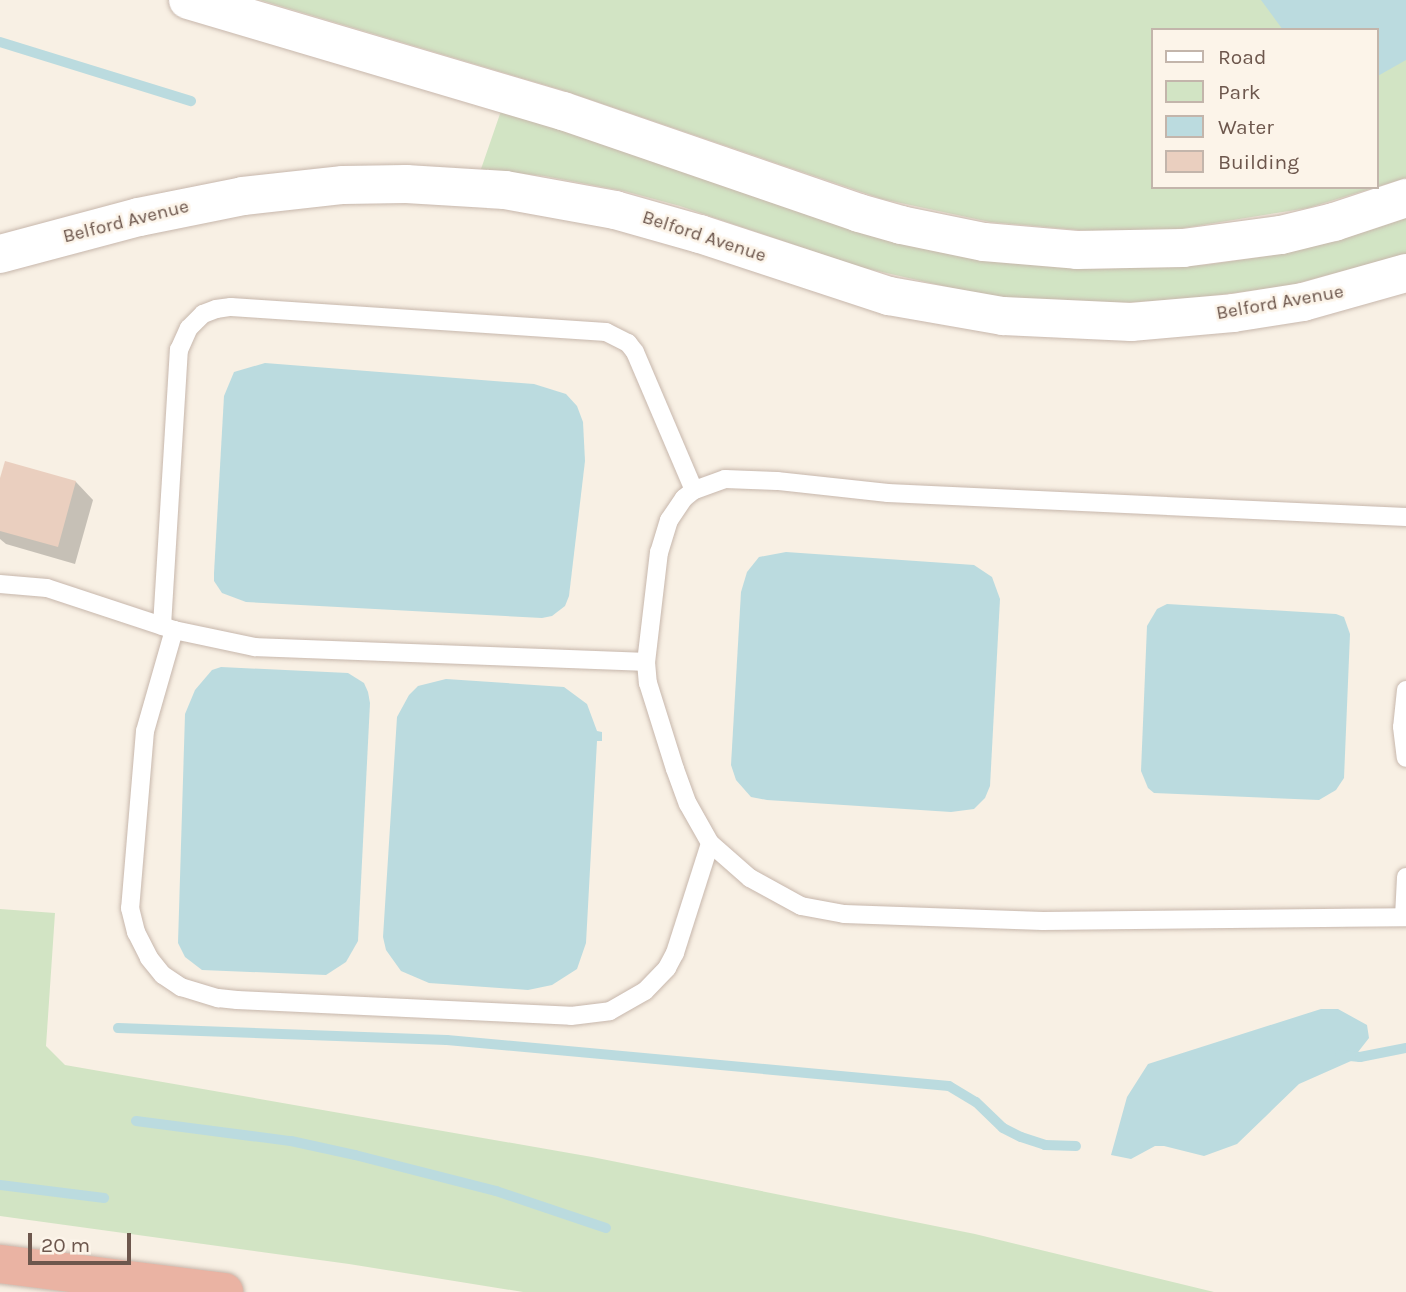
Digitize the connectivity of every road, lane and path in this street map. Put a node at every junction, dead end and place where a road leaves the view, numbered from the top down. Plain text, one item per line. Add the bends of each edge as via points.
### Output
1 (188, 0) edge
2 (1406, 198) edge
3 (0, 254) edge
4 (1406, 273) edge
5 (694, 489) junction
6 (1406, 517) edge
7 (0, 584) edge
8 (168, 628) junction
9 (646, 662) junction
10 (1406, 690) edge
11 (1406, 758) edge
12 (710, 843) junction
13 (1406, 877) edge
14 (1405, 917) edge
15 (0, 1264) edge
16 (122, 1285) edge
17 (224, 1292) edge

1 - 2 main road via 563,111 859,213 974,240 1077,250 1182,248 1281,235
3 - 4 main road, Belford Avenue via 231,198 342,185 406,184 505,190 615,210 889,296 1003,316 1131,322 1233,313 1303,302
5 - 6 lane via 741,478 888,493
5 - 8 lane via 635,352 606,332 216,309 189,328 179,350
5 - 9 lane via 677,506 663,536
7 - 8 lane via 47,588
8 - 9 lane via 256,647
8 - 12 lane via 145,731 130,908 149,958 181,987 236,1000 571,1016 610,1011 645,991 667,968
9 - 12 lane via 648,683 675,769
10 - 11 lane via 1402,718
12 - 14 lane via 750,878 784,899 844,914 1084,921
13 - 14 lane
15 - 16 highway
16 - 17 highway

